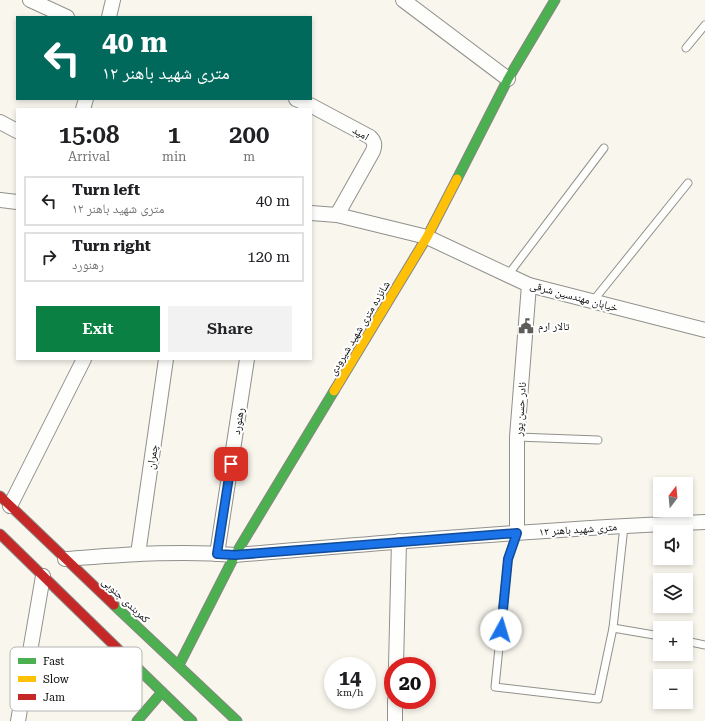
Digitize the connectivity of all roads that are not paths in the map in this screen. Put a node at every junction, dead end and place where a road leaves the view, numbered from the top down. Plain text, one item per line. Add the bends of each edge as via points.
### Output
1 (30, 0) edge
2 (113, 0) edge
3 (403, 0) edge
4 (555, 0) edge
5 (65, 16) edge
6 (109, 16) edge
7 (705, 25) edge
8 (686, 48) dead end
9 (508, 79) junction
10 (298, 100) edge
11 (0, 122) edge
12 (16, 130) edge
13 (604, 148) dead end
14 (688, 182) dead end
15 (0, 200) edge
16 (16, 202) edge
17 (312, 213) edge
18 (337, 215) junction
19 (428, 237) junction
20 (508, 275) junction
21 (529, 285) junction
22 (593, 301) junction
23 (705, 330) edge
24 (83, 360) edge
25 (166, 360) edge
26 (247, 360) edge
27 (517, 437) junction
28 (598, 440) dead end
29 (5, 501) edge
30 (705, 522) edge
31 (624, 526) junction
32 (517, 533) junction
33 (0, 534) edge
34 (399, 541) junction
35 (138, 554) junction
36 (217, 554) junction
37 (235, 555) junction
38 (65, 559) junction
39 (43, 576) junction
40 (613, 628) junction
41 (653, 635) edge
42 (693, 642) edge
43 (705, 645) edge
44 (31, 647) edge
45 (120, 647) edge
46 (396, 657) edge
47 (142, 668) edge
48 (176, 668) junction
49 (164, 688) junction
50 (396, 709) edge
51 (20, 711) edge
52 (18, 721) edge
53 (137, 721) edge
54 (192, 721) edge
55 (237, 721) edge
56 (395, 721) edge

1 - 5 street
2 - 6 street
3 - 9 street
4 - 9 main road, شانزده متری شهید شیرودی
7 - 8 lane
9 - 19 main road, شانزده متری شهید شیرودی
10 - 18 street, امید via 374,141 374,151
11 - 12 street
13 - 20 lane
14 - 22 lane
15 - 16 street
17 - 18 street, خیابان مهندسین شرقی
18 - 19 street, خیابان مهندسین شرقی
19 - 20 street, خیابان مهندسین شرقی
19 - 37 main road, شانزده متری شهید شیرودی
20 - 21 street, خیابان مهندسین شرقی
21 - 22 street, خیابان مهندسین شرقی
21 - 27 street, نادر حسن پور
22 - 23 street, خیابان مهندسین شرقی
24 - 29 street
25 - 35 street, چمران
26 - 36 street, رهنورد
27 - 28 lane
27 - 32 street, نادر حسن پور
29 - 38 main road, کمربندی جنوبی
30 - 31 street, ۱۲ متری شهید باهنر
31 - 32 street, ۱۲ متری شهید باهنر
31 - 40 lane
32 - 34 street, ۱۲ متری شهید باهنر
32 - 40 lane via 508,559 495,687 598,699
33 - 39 main road
34 - 37 street, ۱۲ متری شهید باهنر
34 - 46 street
35 - 36 street, ۱۲ متری شهید باهنر
35 - 38 street, ۱۲ متری شهید باهنر
36 - 37 street, ۱۲ متری شهید باهنر
37 - 48 main road, شانزده متری شهید شیرودی
38 - 48 main road, کمربندی جنوبی
39 - 44 street
39 - 45 main road
40 - 41 lane
42 - 43 lane
47 - 49 main road
48 - 55 main road, کمربندی جنوبی
49 - 53 main road
49 - 54 main road
50 - 56 street
51 - 52 street

